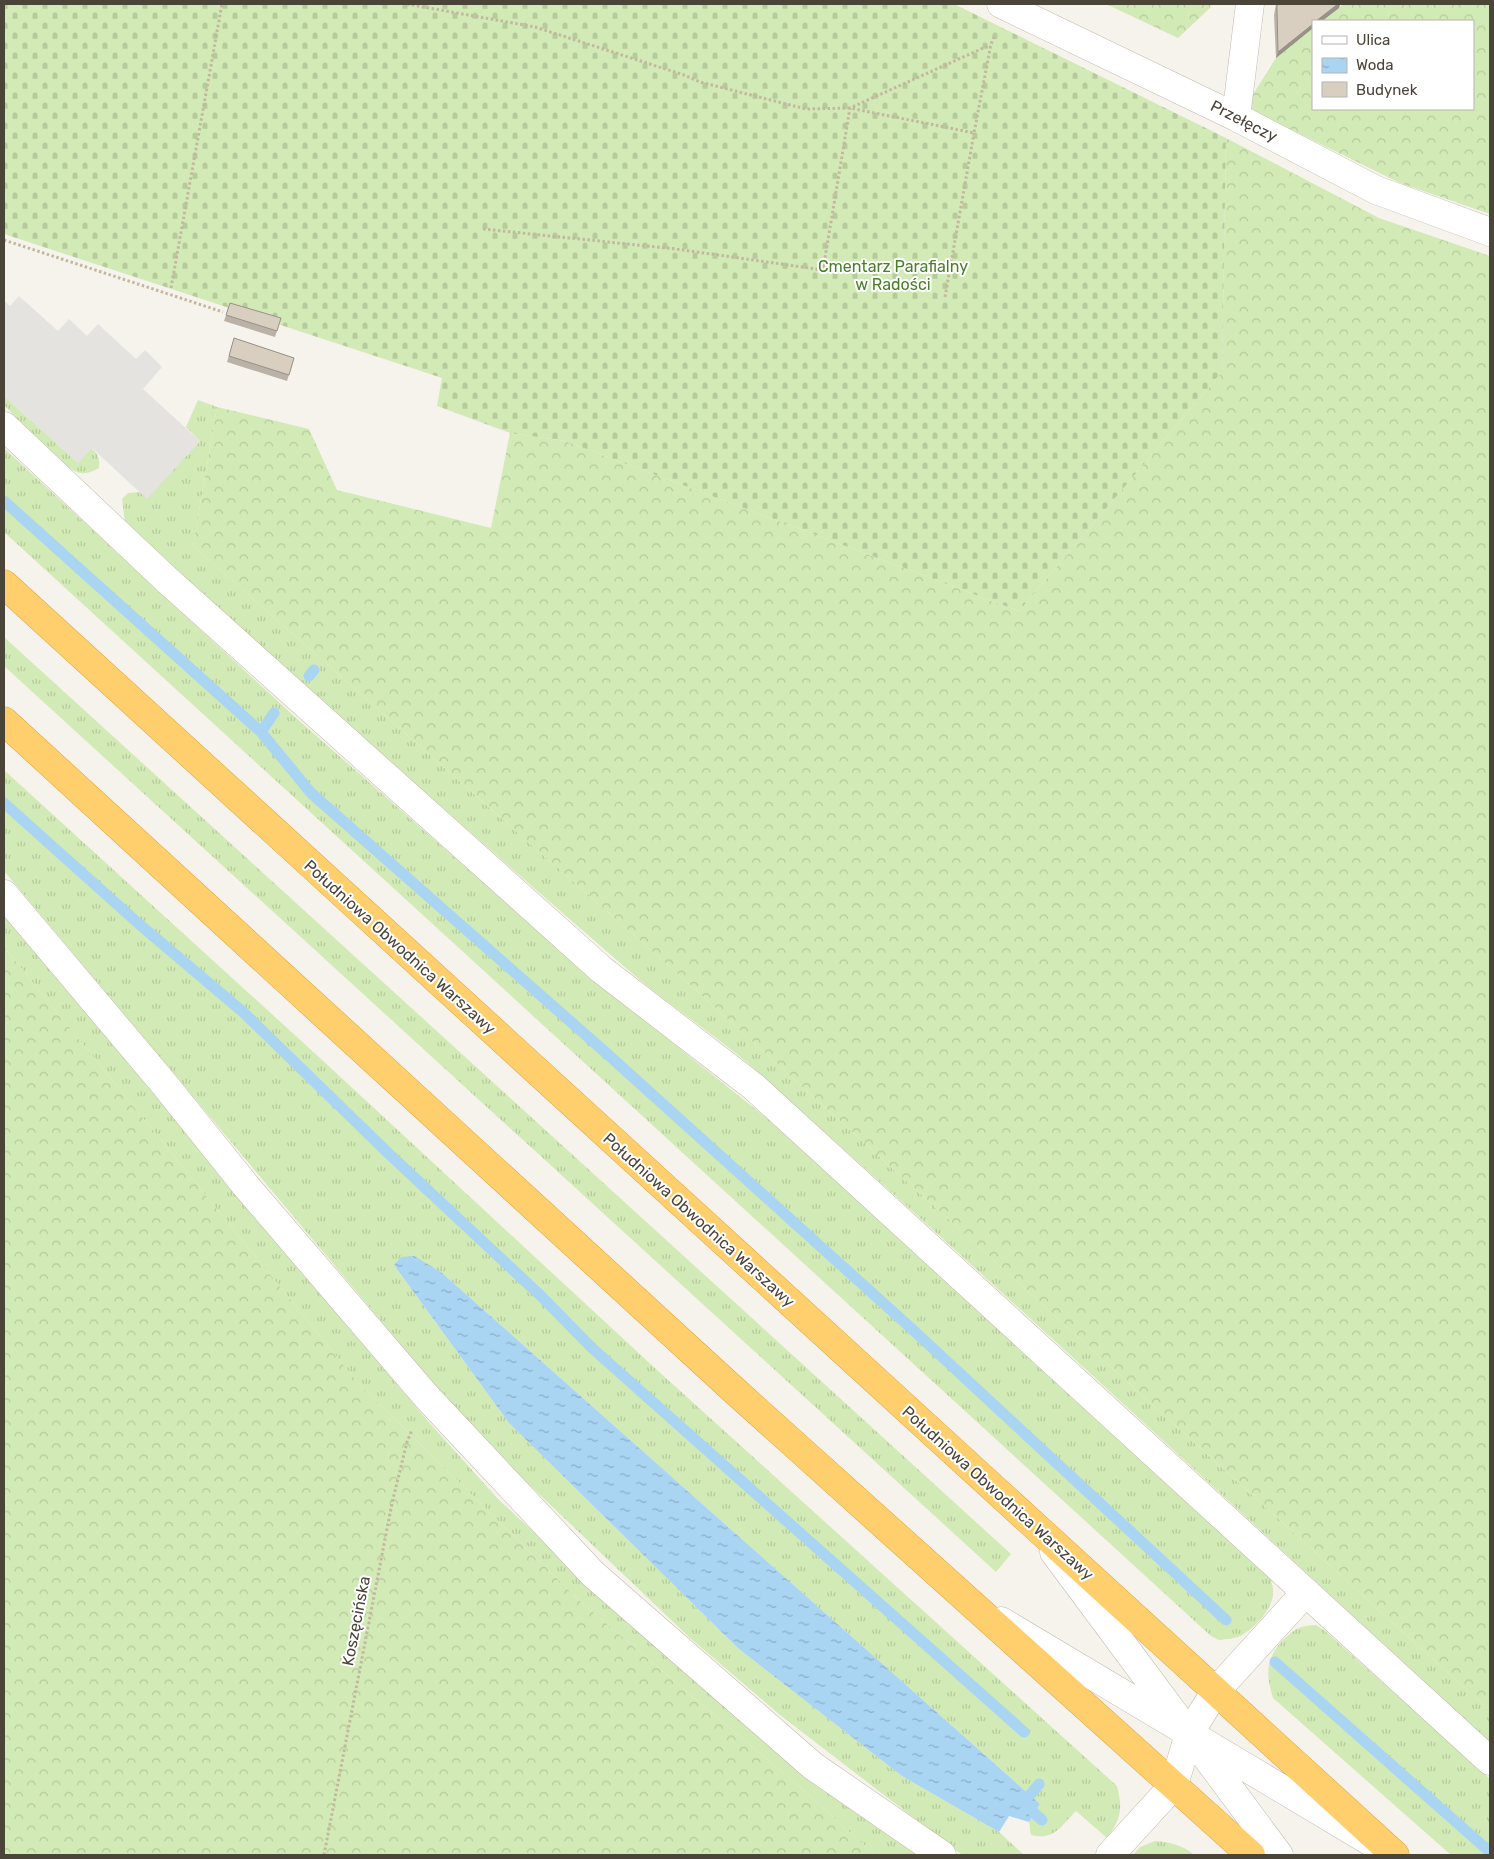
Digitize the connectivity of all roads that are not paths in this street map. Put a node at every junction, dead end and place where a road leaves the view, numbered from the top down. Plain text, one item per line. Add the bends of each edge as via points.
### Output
1 (1250, 4) edge
2 (1004, 5) edge
3 (1236, 117) junction
4 (1490, 232) edge
5 (4, 426) edge
6 (4, 584) edge
7 (4, 721) edge
8 (4, 894) edge
9 (1035, 1527) junction
10 (1306, 1592) junction
11 (971, 1604) junction
12 (1215, 1692) junction
13 (1189, 1734) junction
14 (1490, 1761) edge
15 (1174, 1785) junction
16 (942, 1855) edge
17 (1110, 1855) edge
18 (1251, 1855) edge
19 (1279, 1855) edge
20 (1394, 1855) edge

1 - 3 street
2 - 3 street, Przełęczy
3 - 4 street, Przełęczy via 1376,190
5 - 10 street via 167,580 602,970 754,1087
6 - 9 highway, Południowa Obwodnica Warszawy
7 - 11 highway
8 - 16 street via 246,1186 426,1396 601,1580 813,1766
9 - 12 highway, Południowa Obwodnica Warszawy
9 - 13 street
10 - 12 street
10 - 14 street
11 - 13 street
11 - 15 highway
12 - 13 street
12 - 20 highway, Południowa Obwodnica Warszawy
13 - 15 street
13 - 19 street
13 - 20 street
15 - 17 street
15 - 18 highway

